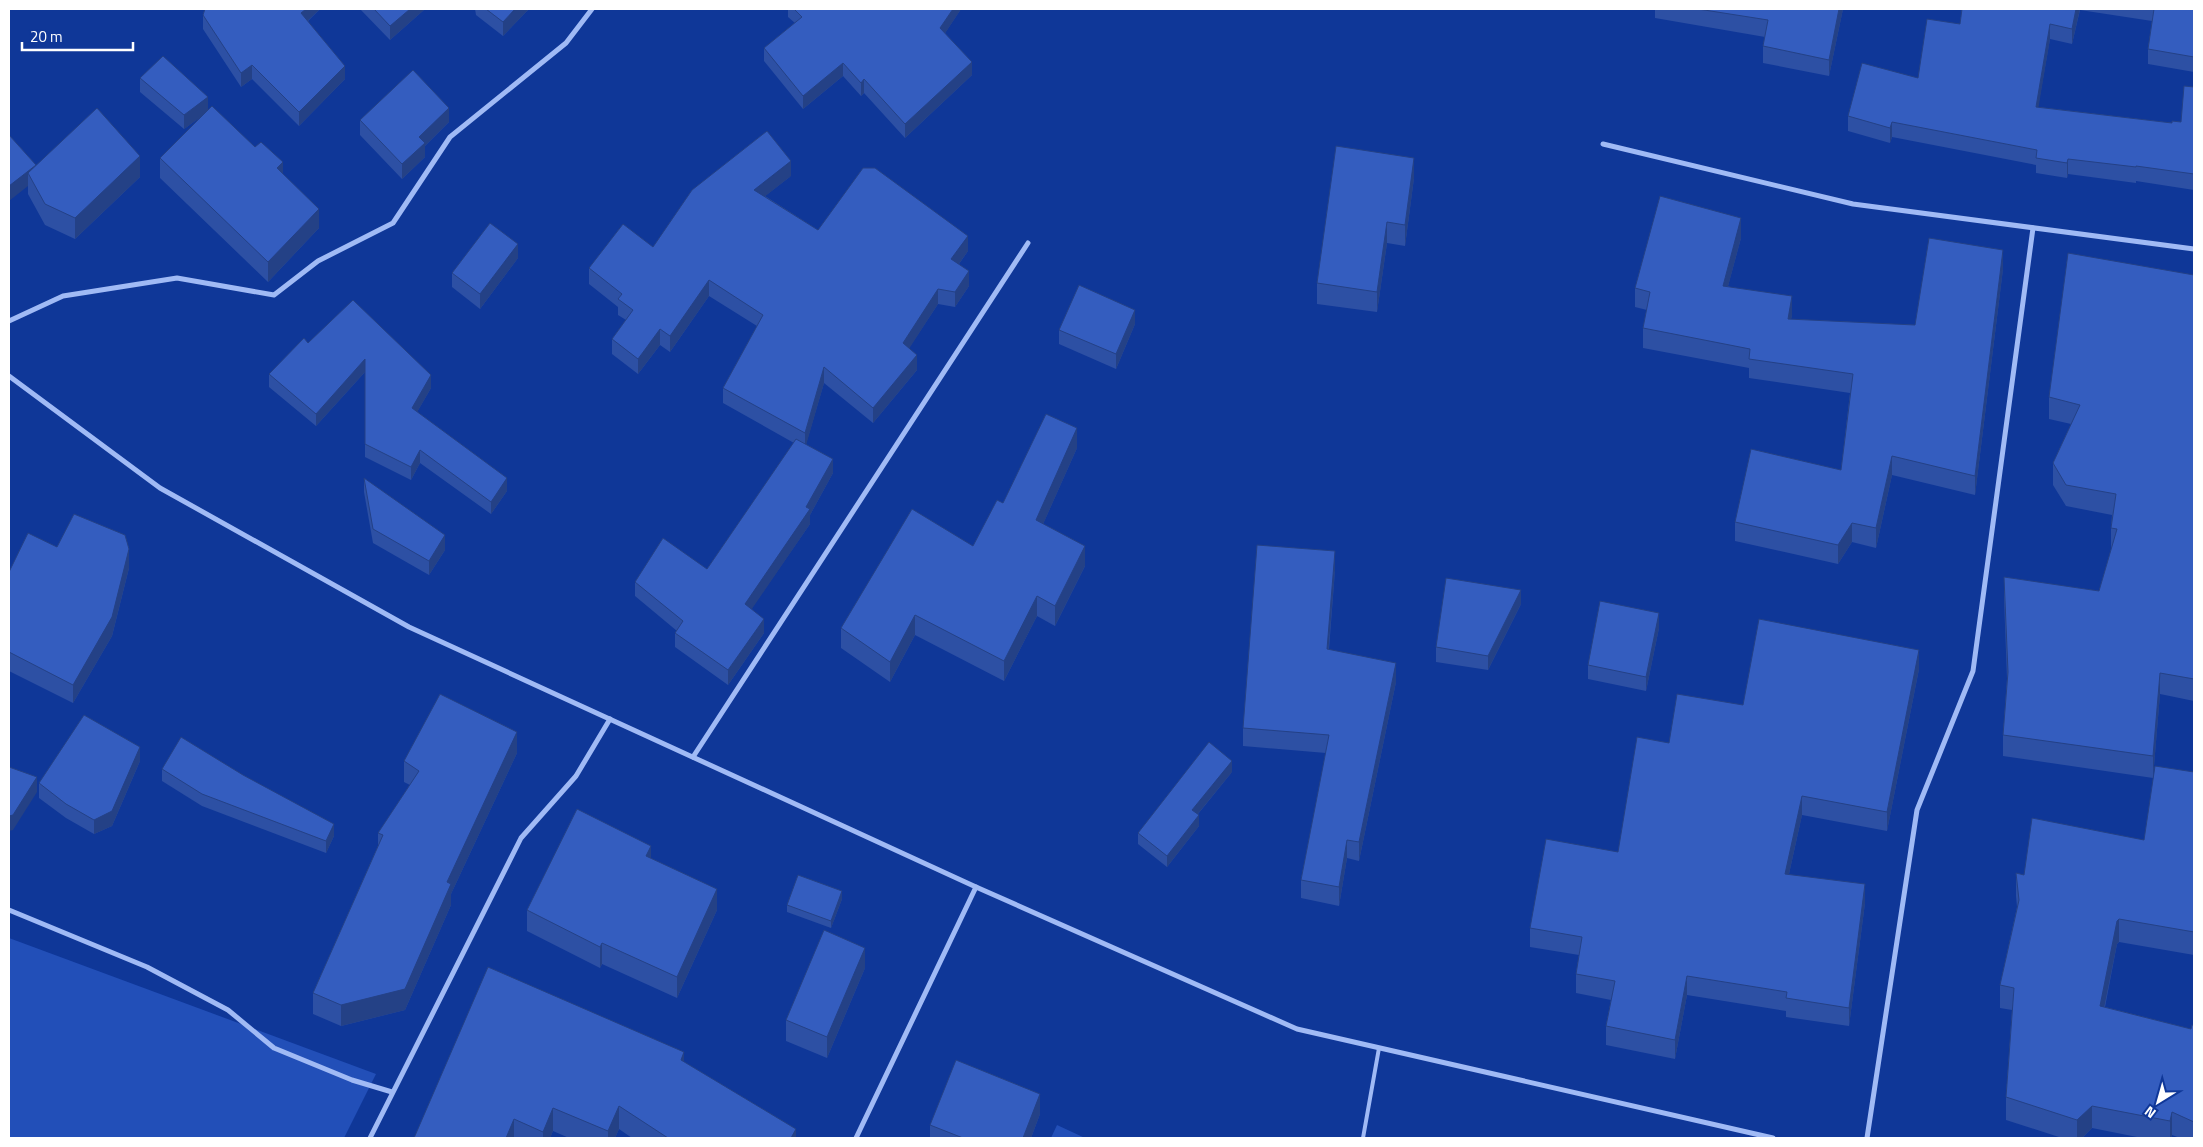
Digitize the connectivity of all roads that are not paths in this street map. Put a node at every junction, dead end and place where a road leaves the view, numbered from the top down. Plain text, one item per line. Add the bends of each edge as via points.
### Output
1 (592, 9) edge
2 (1603, 144) dead end
3 (2033, 228) junction
4 (1028, 243) dead end
5 (2194, 249) edge
6 (9, 321) edge
7 (9, 376) edge
8 (610, 719) junction
9 (693, 757) junction
10 (976, 887) junction
11 (9, 910) edge
12 (1379, 1048) junction
13 (392, 1092) junction
14 (370, 1138) edge
15 (856, 1138) edge
16 (1363, 1138) edge
17 (1773, 1138) edge
18 (1867, 1138) edge

1 - 6 street via 566,43 450,136 393,223 318,261 274,295 176,278 63,296
2 - 3 street via 1853,204
3 - 5 street
3 - 18 street via 1973,671 1917,810
4 - 9 street
7 - 8 street via 160,488 409,627
8 - 9 street
8 - 13 street via 576,776 521,838
9 - 10 street
10 - 12 street via 1297,1030
10 - 15 street
11 - 13 street via 147,967 228,1010 274,1048 352,1080
12 - 16 lane
12 - 17 street
13 - 14 street

